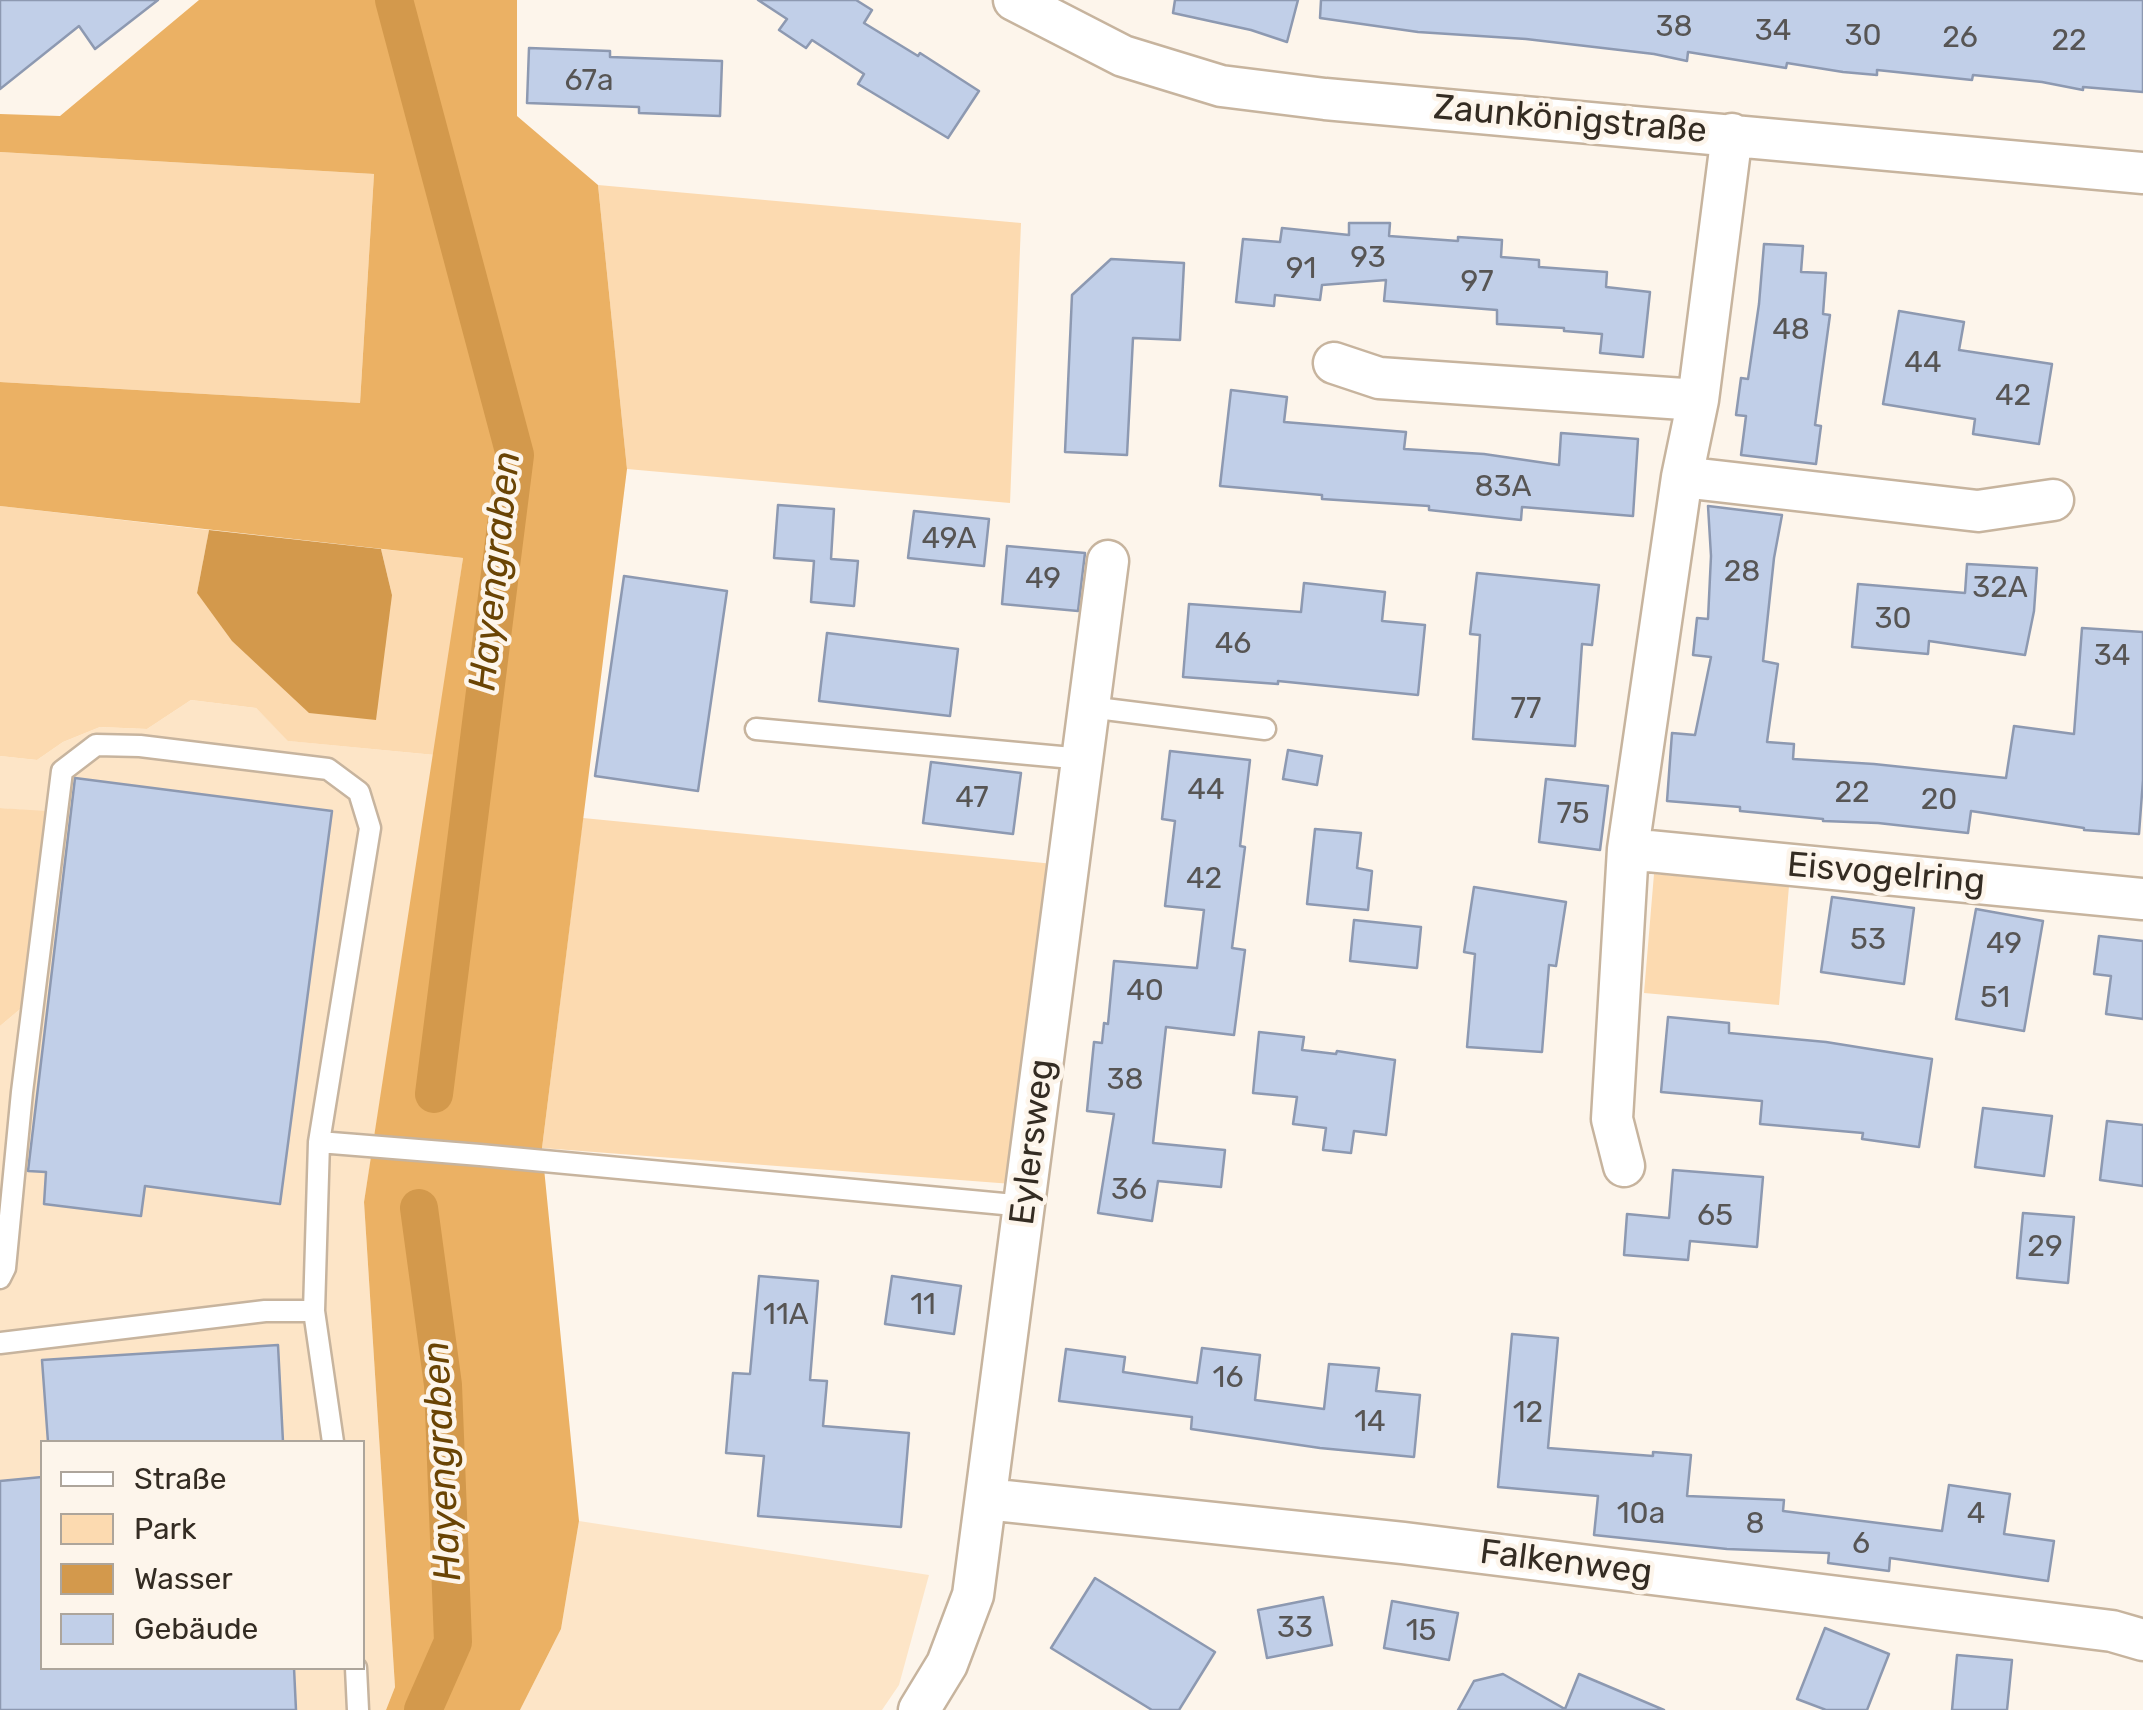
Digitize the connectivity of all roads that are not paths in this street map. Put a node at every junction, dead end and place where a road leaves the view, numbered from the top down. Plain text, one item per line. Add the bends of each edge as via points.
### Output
1 (1014, 0) edge
2 (1732, 134) junction
3 (2143, 172) edge
4 (1334, 363) dead end
5 (1698, 400) junction
6 (1682, 476) junction
7 (2053, 500) dead end
8 (1108, 562) dead end
9 (1089, 707) junction
10 (756, 729) dead end
11 (1266, 729) dead end
12 (1083, 759) junction
13 (1628, 849) junction
14 (2143, 899) edge
15 (319, 1142) junction
16 (1624, 1166) dead end
17 (1025, 1206) junction
18 (0, 1278) edge
19 (314, 1310) junction
20 (0, 1343) edge
21 (333, 1440) edge
22 (986, 1499) junction
23 (2143, 1640) edge
24 (356, 1670) edge
25 (358, 1710) edge
26 (919, 1710) edge

1 - 2 street, Zaunkönigstraße via 1122,56 1222,86
2 - 3 street, Zaunkönigstraße
2 - 5 street
4 - 5 street via 1379,378
5 - 6 street
6 - 7 street via 1978,511
6 - 13 street
8 - 9 street, Eylersweg
9 - 11 lane
9 - 12 street, Eylersweg
10 - 12 lane
12 - 17 street, Eylersweg
13 - 14 street, Eisvogelring
13 - 16 street via 1612,1119
15 - 17 lane
15 - 18 lane via 370,828 359,792 328,769 96,745 62,772
15 - 19 lane
17 - 22 street, Eylersweg
19 - 20 lane
19 - 21 lane
22 - 23 street, Falkenweg via 1827,1594
22 - 26 street, Eylersweg via 973,1595 947,1664
24 - 25 lane

